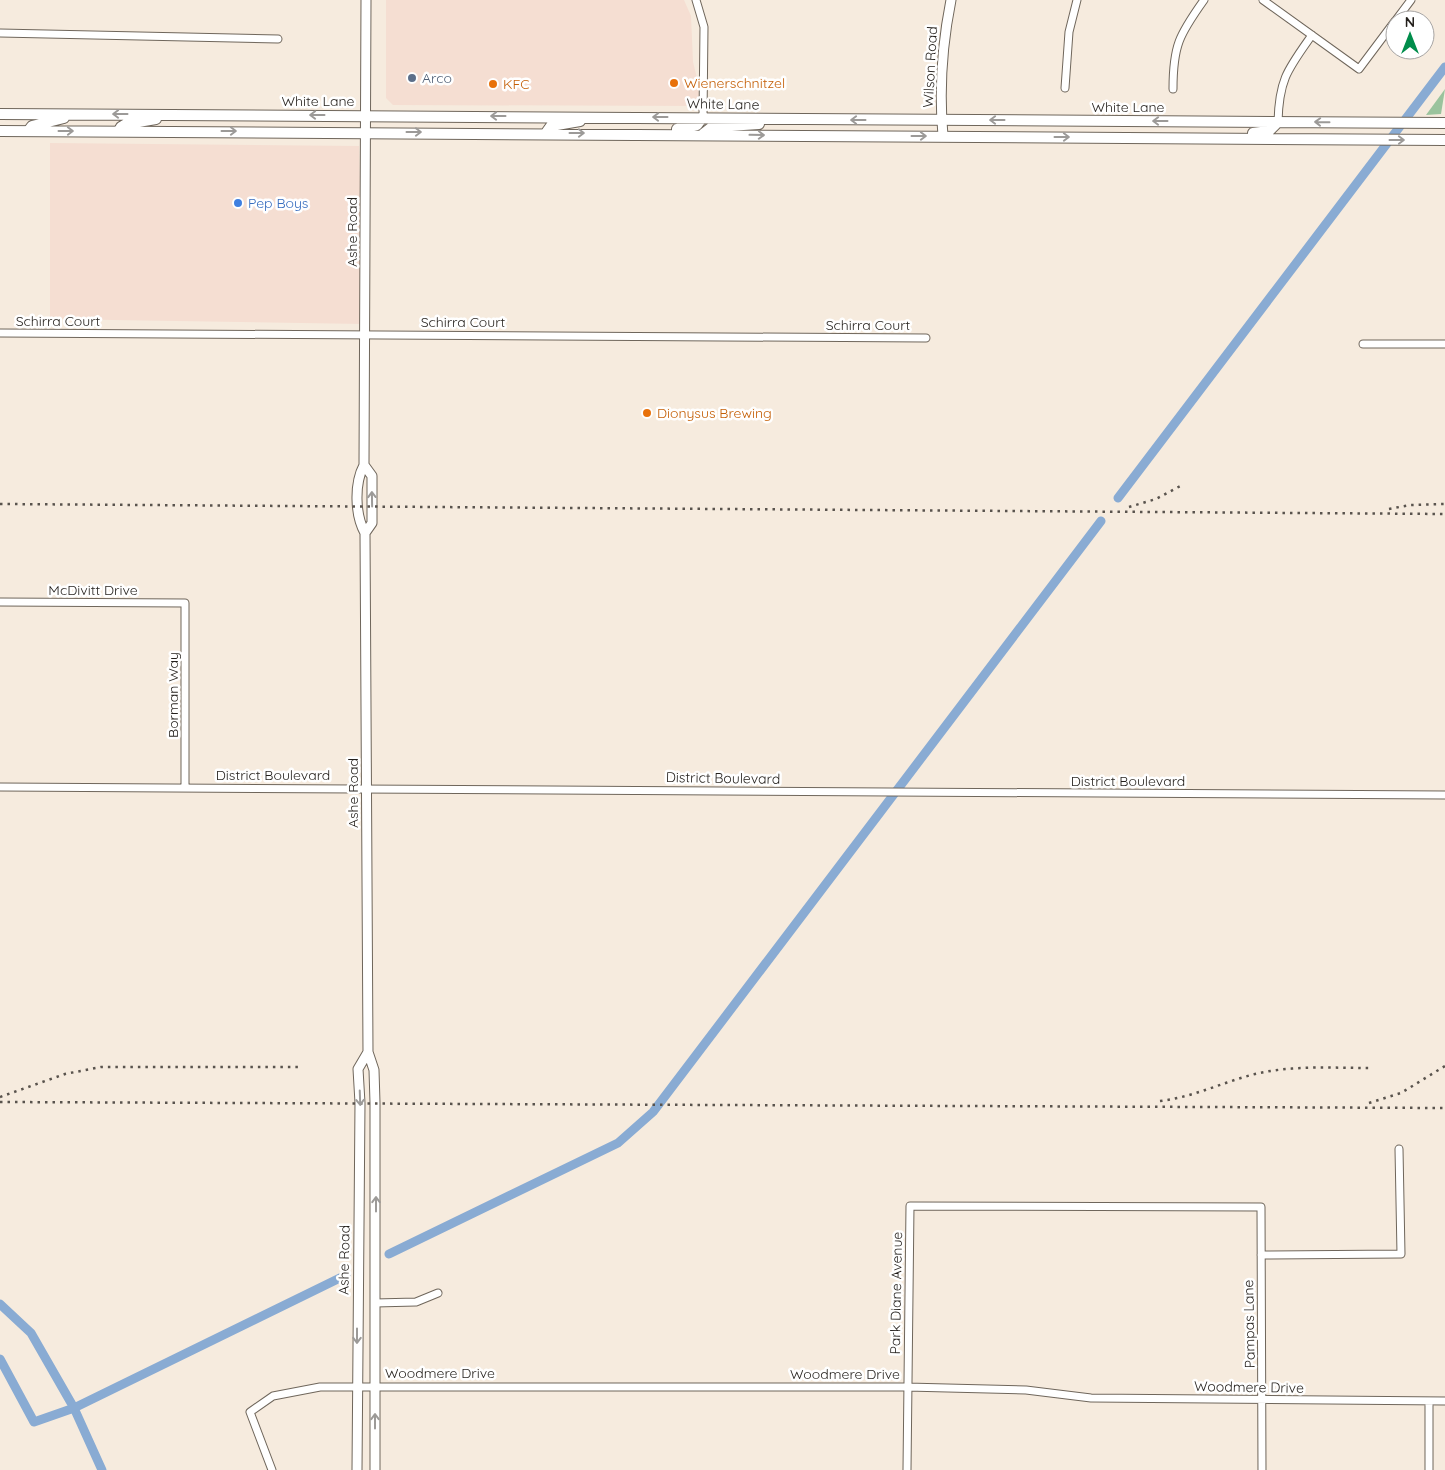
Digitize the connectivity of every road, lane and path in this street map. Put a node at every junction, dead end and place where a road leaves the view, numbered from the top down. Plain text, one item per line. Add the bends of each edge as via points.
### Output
1 (366, 0) edge
2 (696, 0) edge
3 (951, 0) edge
4 (1077, 0) edge
5 (1204, 0) edge
6 (1263, 0) edge
7 (1411, 0) edge
8 (1403, 10) edge
9 (0, 33) edge
10 (1385, 34) edge
11 (1312, 35) junction
12 (278, 39) dead end
13 (1065, 88) dead end
14 (1173, 89) dead end
15 (0, 114) edge
16 (82, 114) junction
17 (186, 114) junction
18 (366, 115) junction
19 (539, 116) junction
20 (606, 117) junction
21 (703, 117) junction
22 (763, 119) junction
23 (942, 119) junction
24 (1278, 122) junction
25 (1445, 123) edge
26 (0, 131) edge
27 (29, 131) junction
28 (119, 131) junction
29 (366, 132) junction
30 (485, 132) junction
31 (546, 133) junction
32 (624, 134) junction
33 (703, 134) junction
34 (1445, 135) edge
35 (943, 136) junction
36 (1208, 138) junction
37 (1426, 140) junction
38 (1445, 140) edge
39 (0, 333) edge
40 (365, 334) junction
41 (926, 338) dead end
42 (1363, 344) dead end
43 (1445, 344) edge
44 (364, 465) junction
45 (365, 533) junction
46 (0, 602) edge
47 (186, 602) joint
48 (0, 787) edge
49 (185, 787) junction
50 (366, 788) junction
51 (1445, 795) edge
52 (368, 1052) junction
53 (1399, 1149) dead end
54 (1261, 1207) joint
55 (1261, 1254) junction
56 (438, 1293) dead end
57 (375, 1303) junction
58 (357, 1386) junction
59 (375, 1386) junction
60 (908, 1387) junction
61 (1262, 1399) junction
62 (1429, 1401) junction
63 (1445, 1401) edge
64 (272, 1470) edge
65 (357, 1470) edge
66 (376, 1470) edge
67 (908, 1470) edge
68 (1262, 1470) edge
69 (1429, 1470) edge

1 - 18 street, Ashe Road
2 - 21 street via 704,27
3 - 23 street, Wilson Road via 943,47
4 - 13 street via 1066,50
5 - 14 street via 1179,38 1173,63
6 - 11 street
7 - 8 street
9 - 12 street
10 - 11 street via 1359,69
11 - 24 street via 1284,77 1278,100
15 - 16 main road, White Lane
17 -> 16 main road, White Lane
16 - 27 main road via 32,126
18 -> 17 main road, White Lane
17 - 28 main road via 126,124
19 -> 18 main road, White Lane
18 - 29 street, Ashe Road
19 - 20 main road, White Lane
19 - 30 main road via 531,126
21 -> 20 main road, White Lane
20 - 31 main road via 551,126
21 - 22 main road, White Lane
21 - 32 main road via 698,125 686,128
23 -> 22 main road, White Lane
22 - 33 main road via 757,125 712,127
24 -> 23 main road, White Lane
23 - 35 street, Wilson Road
25 -> 24 main road, White Lane
24 - 36 main road via 1269,131
26 - 27 main road
27 -> 28 main road
28 -> 29 main road
29 -> 30 main road
29 - 40 street, Ashe Road
30 - 31 main road
31 -> 32 main road
32 - 33 main road
33 -> 35 main road
34 - 37 main road
35 -> 36 main road
36 -> 37 main road
37 - 38 main road
39 - 40 street, Schirra Court
40 - 41 street, Schirra Court
40 - 44 street, Ashe Road
42 - 43 street
44 - 45 street, Ashe Road via 359,475 358,506 359,522
45 -> 44 street, Ashe Road via 372,523 372,476
45 - 50 street, Ashe Road
46 - 47 street, McDivitt Drive
47 - 49 street, Borman Way
48 - 49 street, District Boulevard
49 - 50 street, District Boulevard
50 - 51 street, District Boulevard
50 - 52 street, Ashe Road
57 -> 52 street, Ashe Road via 374,1070
52 -> 58 street, Ashe Road via 358,1069
53 - 55 street via 1401,1254
54 - 55 street, Pampas Lane
54 - 60 street, Park Diane Avenue via 910,1206
55 - 61 street, Pampas Lane
56 - 57 street via 416,1302
57 - 59 street, Ashe Road
58 - 59 street, Woodmere Drive
58 - 64 street, Woodmere Drive via 320,1387 273,1396 250,1412
58 - 65 street, Ashe Road
59 - 60 street, Woodmere Drive
66 -> 59 street, Ashe Road
60 - 61 street, Woodmere Drive via 1026,1390 1091,1398
60 - 67 street, Park Diane Avenue
61 - 62 street, Woodmere Drive
61 - 68 street, Pampas Lane
62 - 63 street, Woodmere Drive
62 - 69 street

